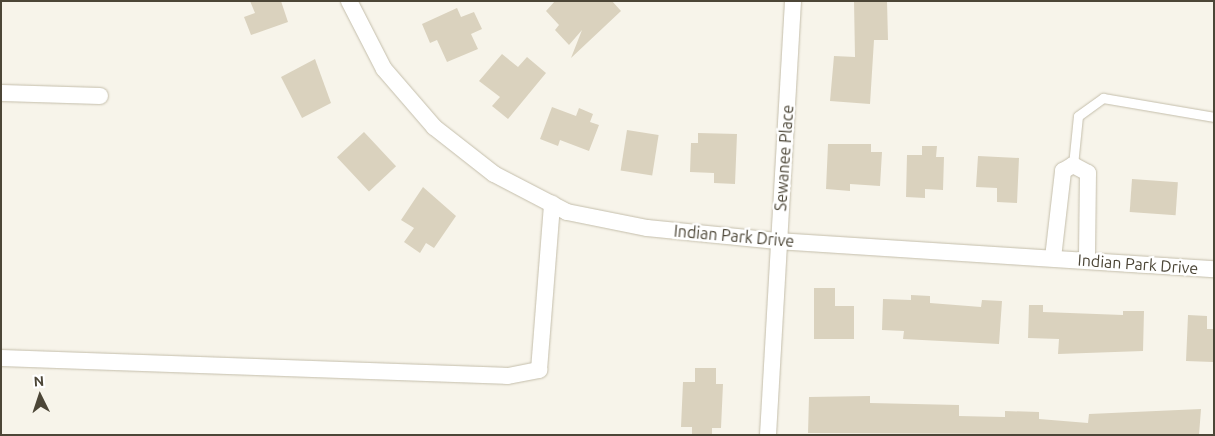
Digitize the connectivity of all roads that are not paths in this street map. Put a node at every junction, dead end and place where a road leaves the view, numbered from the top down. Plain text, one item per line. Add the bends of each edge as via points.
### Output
1 (349, 1) edge
2 (793, 1) edge
3 (1, 92) edge
4 (100, 96) dead end
5 (1214, 117) edge
6 (1073, 165) junction
7 (552, 204) junction
8 (778, 240) junction
9 (1053, 258) junction
10 (1087, 260) junction
11 (1214, 269) edge
12 (1, 358) edge
13 (768, 435) edge

1 - 7 street, Indian Park Drive via 384,69 434,127 494,174
2 - 8 street, Sewanee Place
3 - 4 street
5 - 6 lane via 1103,98 1078,116
6 - 9 street via 1063,171
6 - 10 street via 1088,173
7 - 8 street, Indian Park Drive via 567,212 647,228
7 - 12 street via 539,370 508,376
8 - 9 street, Indian Park Drive
8 - 13 street, Sewanee Place
9 - 10 street, Indian Park Drive
10 - 11 street, Indian Park Drive

